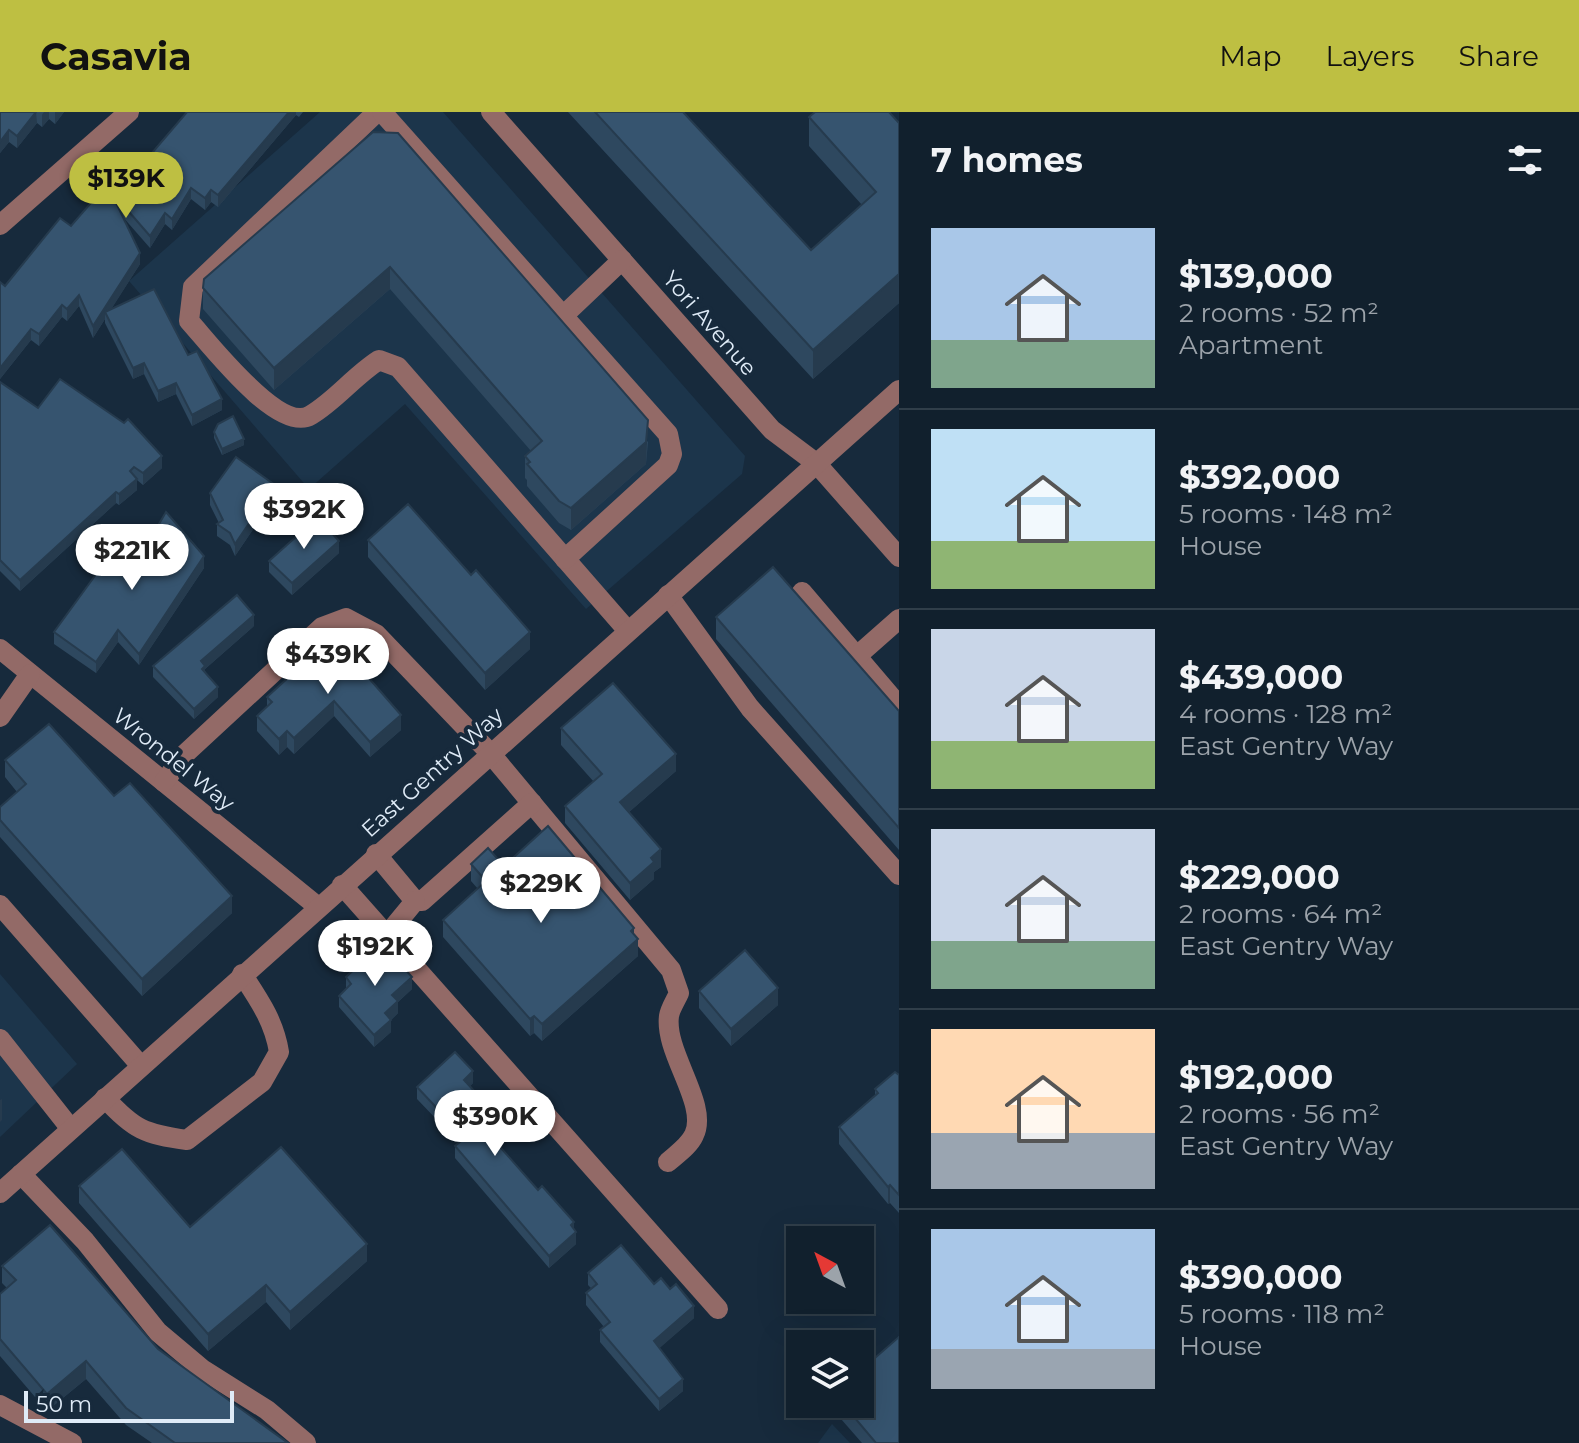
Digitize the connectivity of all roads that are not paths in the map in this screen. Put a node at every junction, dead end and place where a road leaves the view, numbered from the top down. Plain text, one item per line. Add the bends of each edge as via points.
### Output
1 (129, 112) edge
2 (379, 112) edge
3 (491, 112) edge
4 (0, 225) edge
5 (622, 260) junction
6 (564, 315) junction
7 (899, 390) edge
8 (816, 463) junction
9 (899, 557) edge
10 (565, 559) junction
11 (802, 592) dead end
12 (668, 595) junction
13 (899, 619) edge
14 (628, 631) junction
15 (0, 649) edge
16 (857, 656) junction
17 (30, 674) junction
18 (899, 706) edge
19 (0, 717) edge
20 (490, 753) junction
21 (164, 782) junction
22 (532, 803) junction
23 (376, 854) junction
24 (899, 875) edge
25 (342, 885) junction
26 (415, 901) junction
27 (0, 905) edge
28 (317, 906) junction
29 (387, 935) junction
30 (242, 974) junction
31 (0, 1039) edge
32 (141, 1066) junction
33 (105, 1098) junction
34 (71, 1129) junction
35 (668, 1162) dead end
36 (21, 1174) junction
37 (0, 1193) edge
38 (718, 1309) dead end
39 (0, 1405) edge
40 (72, 1443) edge
41 (306, 1443) edge

1 - 4 street
2 - 6 street
2 - 10 street via 193,287 189,321 269,406 293,418 313,415 379,360 398,367
3 - 5 street, Yori Avenue
5 - 6 street
5 - 8 street, Yori Avenue via 772,430
6 - 10 street via 658,420 672,454 668,465
7 - 8 street, East Gentry Way
8 - 9 street, Yori Avenue
8 - 12 street, East Gentry Way
10 - 14 street
11 - 16 street
12 - 14 street, East Gentry Way
12 - 24 street via 750,708
13 - 16 street
14 - 20 street, East Gentry Way
15 - 17 street, Wrondel Way
16 - 18 street
17 - 19 street
17 - 21 street, Wrondel Way
20 - 21 street via 376,634 346,618 322,627 186,753
20 - 22 street
20 - 23 street, East Gentry Way
21 - 28 street, Wrondel Way
22 - 26 street via 422,901
22 - 35 street via 671,970 679,993 669,1015 670,1033 698,1120 689,1144
23 - 25 street, East Gentry Way
23 - 26 street
25 - 28 street, East Gentry Way
25 - 29 street
26 - 29 street
27 - 32 street
28 - 30 street, East Gentry Way
29 - 38 street
30 - 32 street, East Gentry Way
30 - 33 street via 271,1017 277,1039 279,1052 262,1082 187,1140 147,1134
31 - 34 street
32 - 33 street, East Gentry Way
33 - 34 street, East Gentry Way
34 - 36 street, East Gentry Way
36 - 37 street, East Gentry Way
36 - 41 street via 85,1241 158,1332
39 - 40 street

